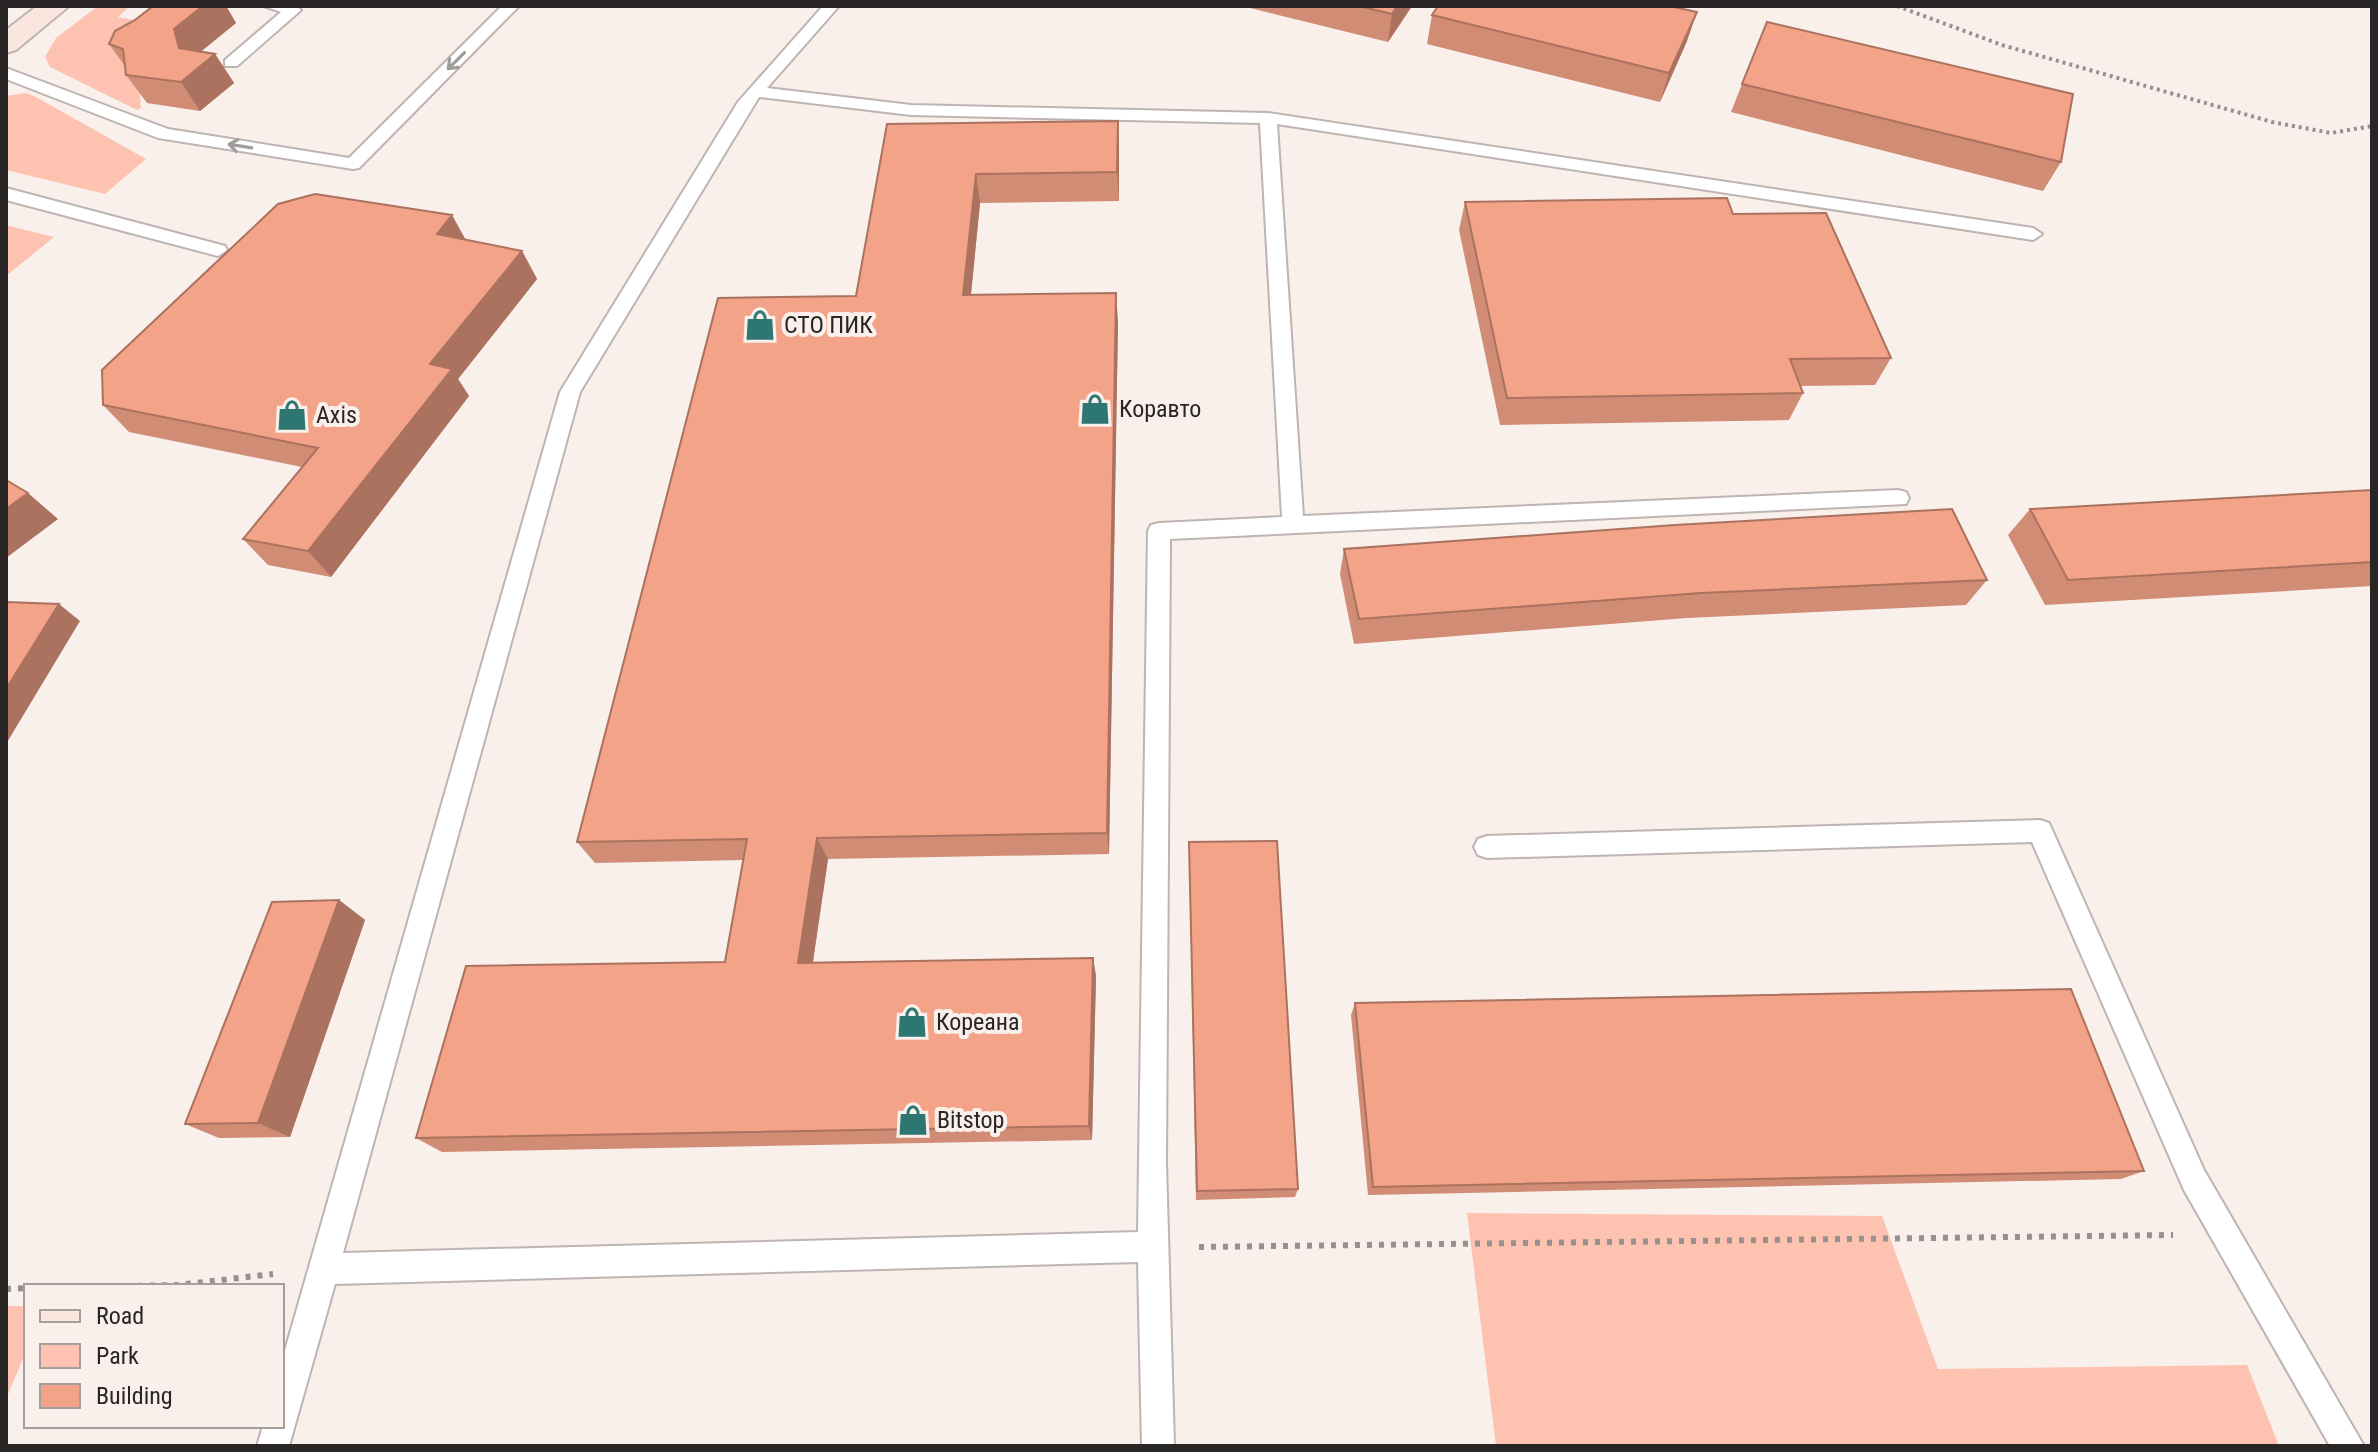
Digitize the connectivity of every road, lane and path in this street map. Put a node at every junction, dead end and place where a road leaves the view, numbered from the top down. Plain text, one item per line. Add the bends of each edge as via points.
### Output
1 (55, 6) edge
2 (272, 6) edge
3 (511, 6) edge
4 (831, 6) edge
5 (1897, 6) edge
6 (6, 44) edge
7 (231, 63) dead end
8 (6, 73) edge
9 (755, 92) junction
10 (1268, 118) junction
11 (2372, 126) edge
12 (6, 194) edge
13 (2033, 234) dead end
14 (218, 250) dead end
15 (1898, 498) dead end
16 (1293, 525) junction
17 (1487, 847) dead end
18 (2225, 1234) junction
19 (1154, 1247) junction
20 (326, 1269) junction
21 (187, 1284) edge
22 (284, 1410) edge
23 (1158, 1446) edge
24 (2348, 1446) edge

1 - 6 main road
2 - 7 lane via 293,10
3 -> 8 lane via 353,164 164,134
4 - 9 lane
5 - 11 path via 2002,45 2272,122 2331,133
9 - 10 lane via 911,110
9 - 20 lane via 570,392
10 - 13 lane
10 - 16 lane
12 - 14 lane
15 - 16 lane
16 - 19 lane via 1159,531
17 - 18 lane via 2040,831 2194,1180
18 - 19 path
18 - 24 lane
19 - 20 lane
19 - 23 lane
20 - 21 path
20 - 22 lane

